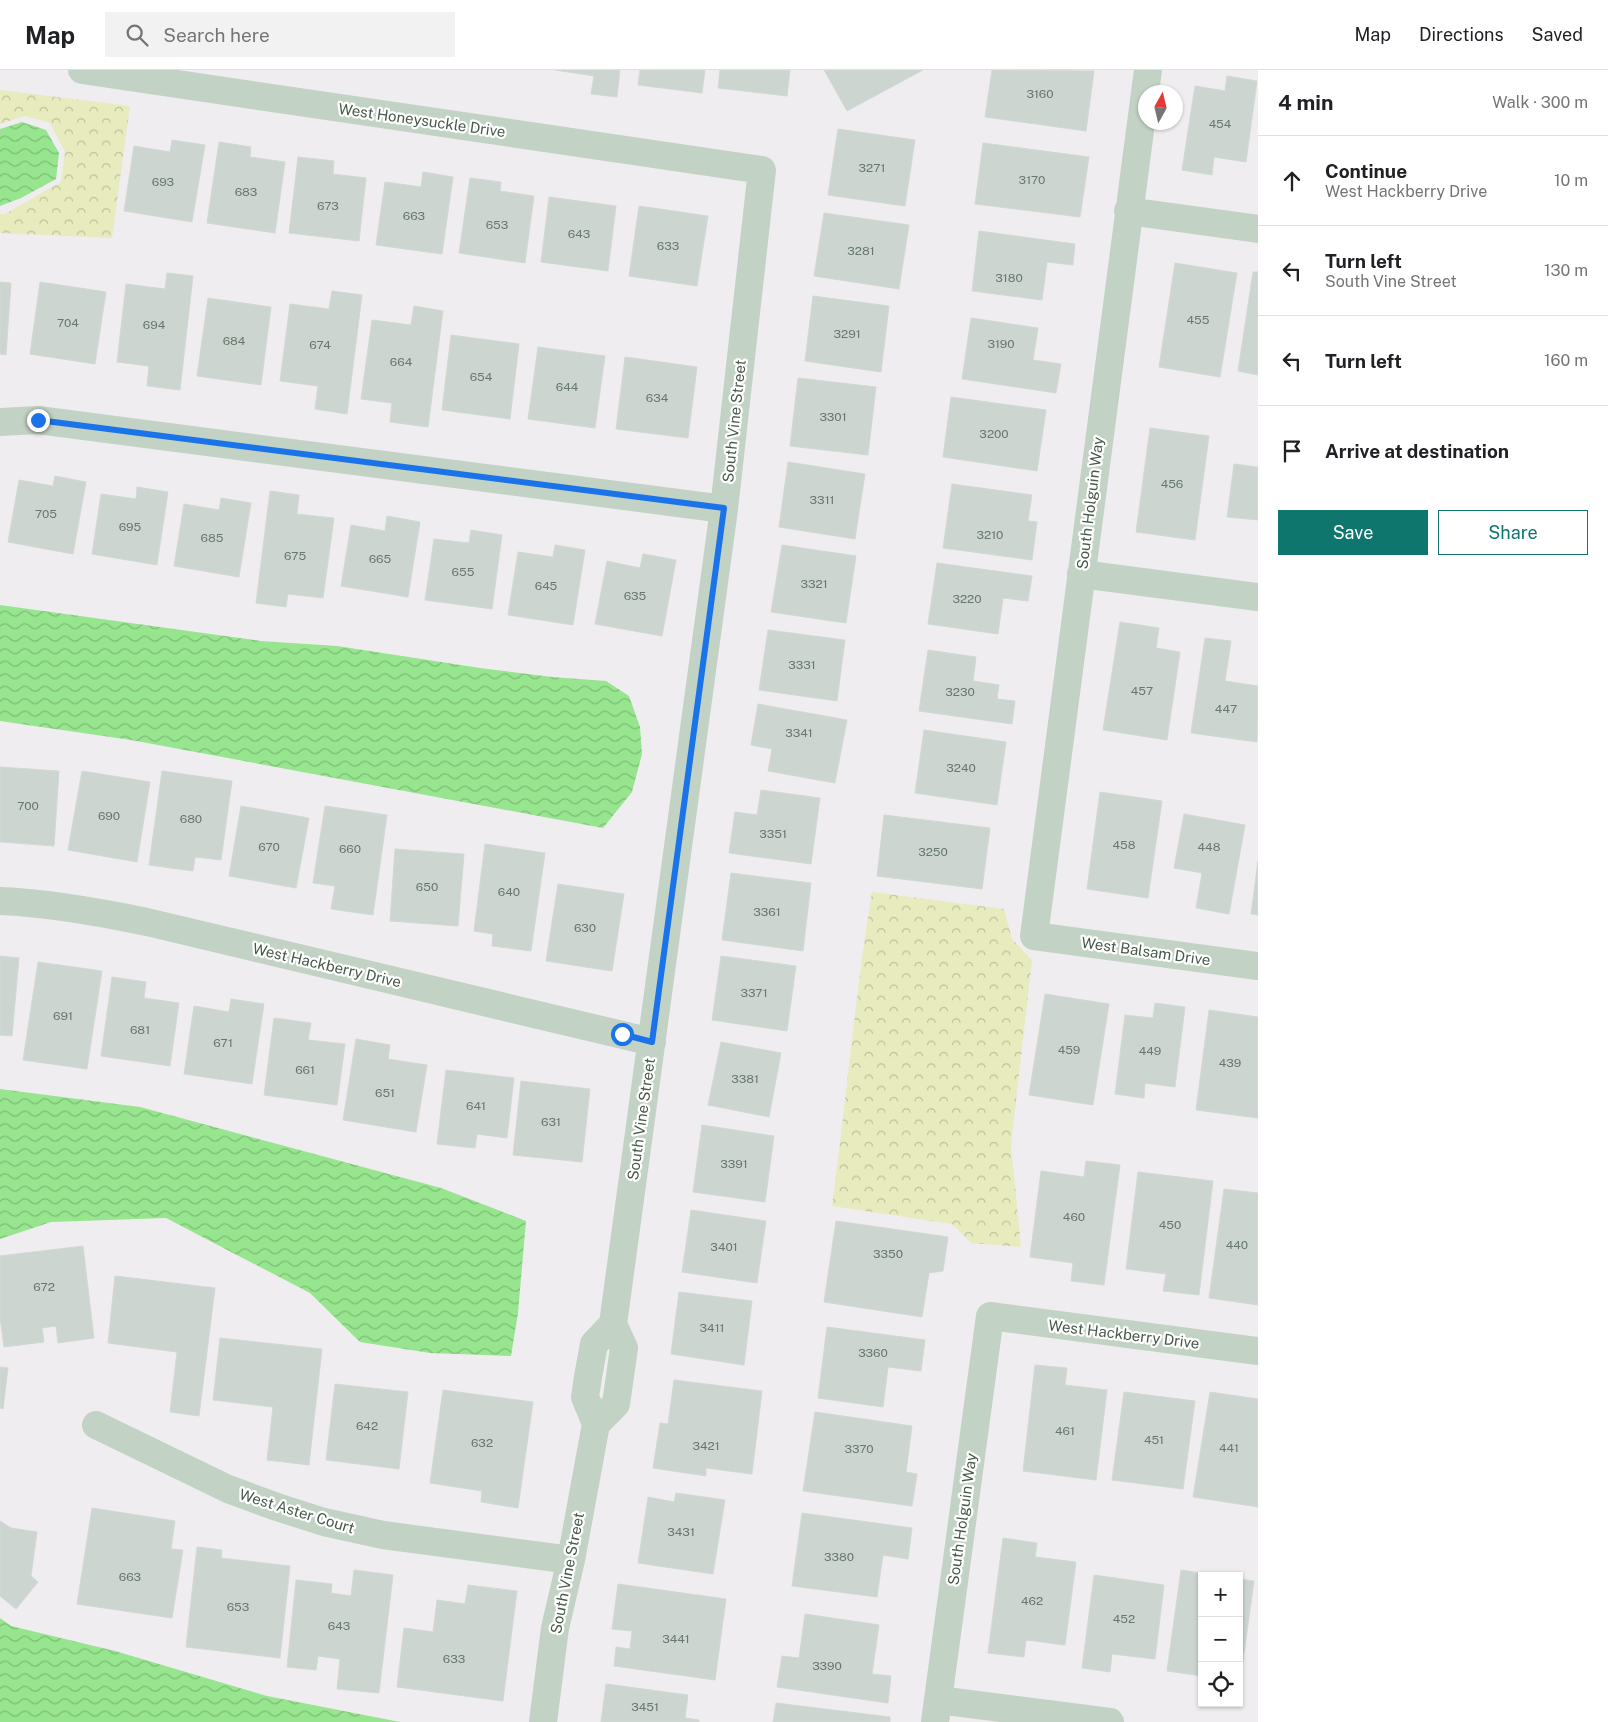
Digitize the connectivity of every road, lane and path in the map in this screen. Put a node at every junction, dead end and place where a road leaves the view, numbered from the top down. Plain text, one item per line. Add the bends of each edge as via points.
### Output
1 (82, 70) edge
2 (1148, 70) edge
3 (762, 170) joint
4 (1128, 211) junction
5 (1258, 228) edge
6 (0, 422) edge
7 (724, 508) junction
8 (1081, 574) junction
9 (1258, 597) edge
10 (0, 901) edge
11 (1034, 936) joint
12 (1258, 966) edge
13 (652, 1042) junction
14 (990, 1316) joint
15 (1258, 1351) edge
16 (96, 1424) dead end
17 (571, 1560) junction
18 (936, 1711) edge
19 (543, 1722) edge
20 (1110, 1722) edge

1 - 3 street, West Honeysuckle Drive
2 - 4 street, South Holguin Way
3 - 7 street, South Vine Street
4 - 5 street
4 - 8 street, South Holguin Way
6 - 7 street via 38,420
7 - 13 street, South Vine Street
8 - 9 street
8 - 11 street, South Holguin Way
10 - 13 street, West Hackberry Drive via 96,912 147,922
11 - 12 street, West Balsam Drive
13 - 17 street, South Vine Street via 613,1324 624,1348 616,1404 596,1424
14 - 15 street, West Hackberry Drive
14 - 18 street, South Holguin Way
16 - 17 street, West Aster Court via 228,1489 324,1522 383,1535
17 - 19 street, South Vine Street via 555,1628
18 - 20 street

